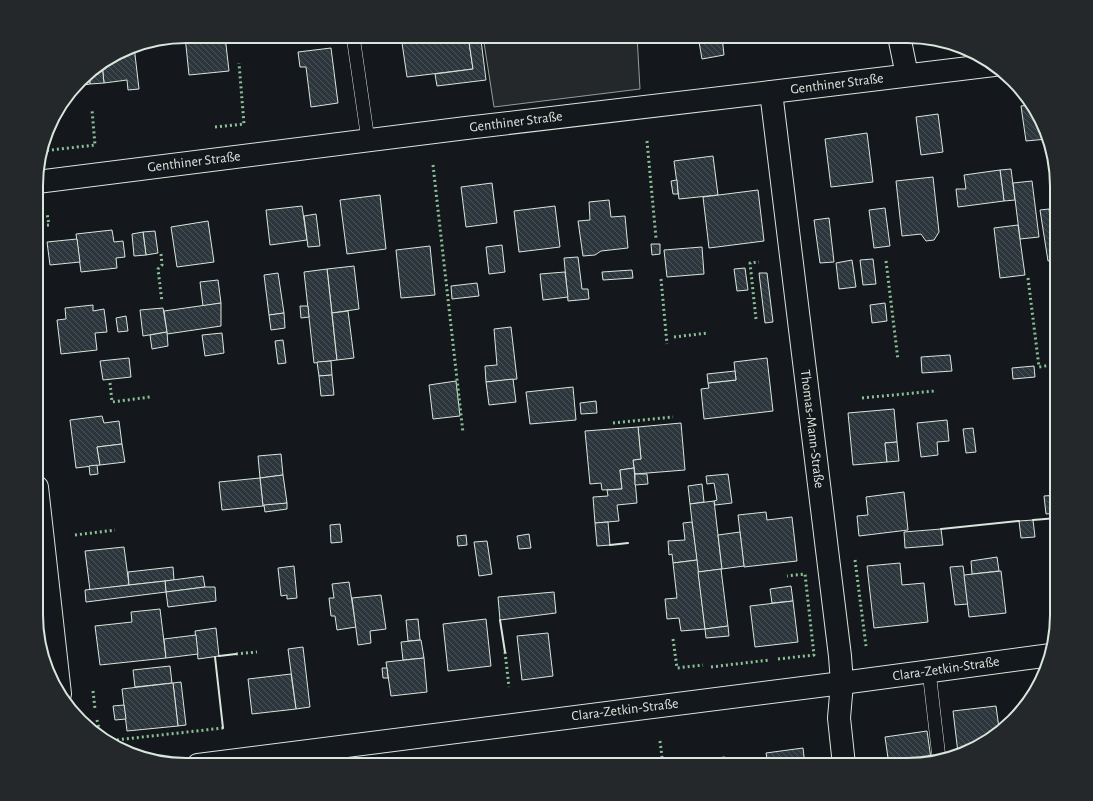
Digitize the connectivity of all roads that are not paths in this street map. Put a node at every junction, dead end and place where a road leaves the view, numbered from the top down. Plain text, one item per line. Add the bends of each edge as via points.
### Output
1 (354, 43) edge
2 (900, 43) edge
3 (985, 66) edge
4 (907, 75) junction
5 (771, 92) junction
6 (368, 140) junction
7 (43, 181) edge
8 (43, 541) edge
9 (1044, 656) edge
10 (928, 672) junction
11 (58, 679) edge
12 (842, 683) junction
13 (939, 754) edge
14 (253, 758) edge
15 (843, 758) edge

1 - 6 lane
2 - 4 street
3 - 4 street, Genthiner Straße
4 - 5 street, Genthiner Straße
5 - 6 street, Genthiner Straße
5 - 12 street, Thomas-Mann-Straße
6 - 7 street, Genthiner Straße
8 - 11 street
9 - 10 street, Clara-Zetkin-Straße
10 - 12 street, Clara-Zetkin-Straße
10 - 13 lane
12 - 14 street, Clara-Zetkin-Straße
12 - 15 street, Thomas-Mann-Straße via 839,718

